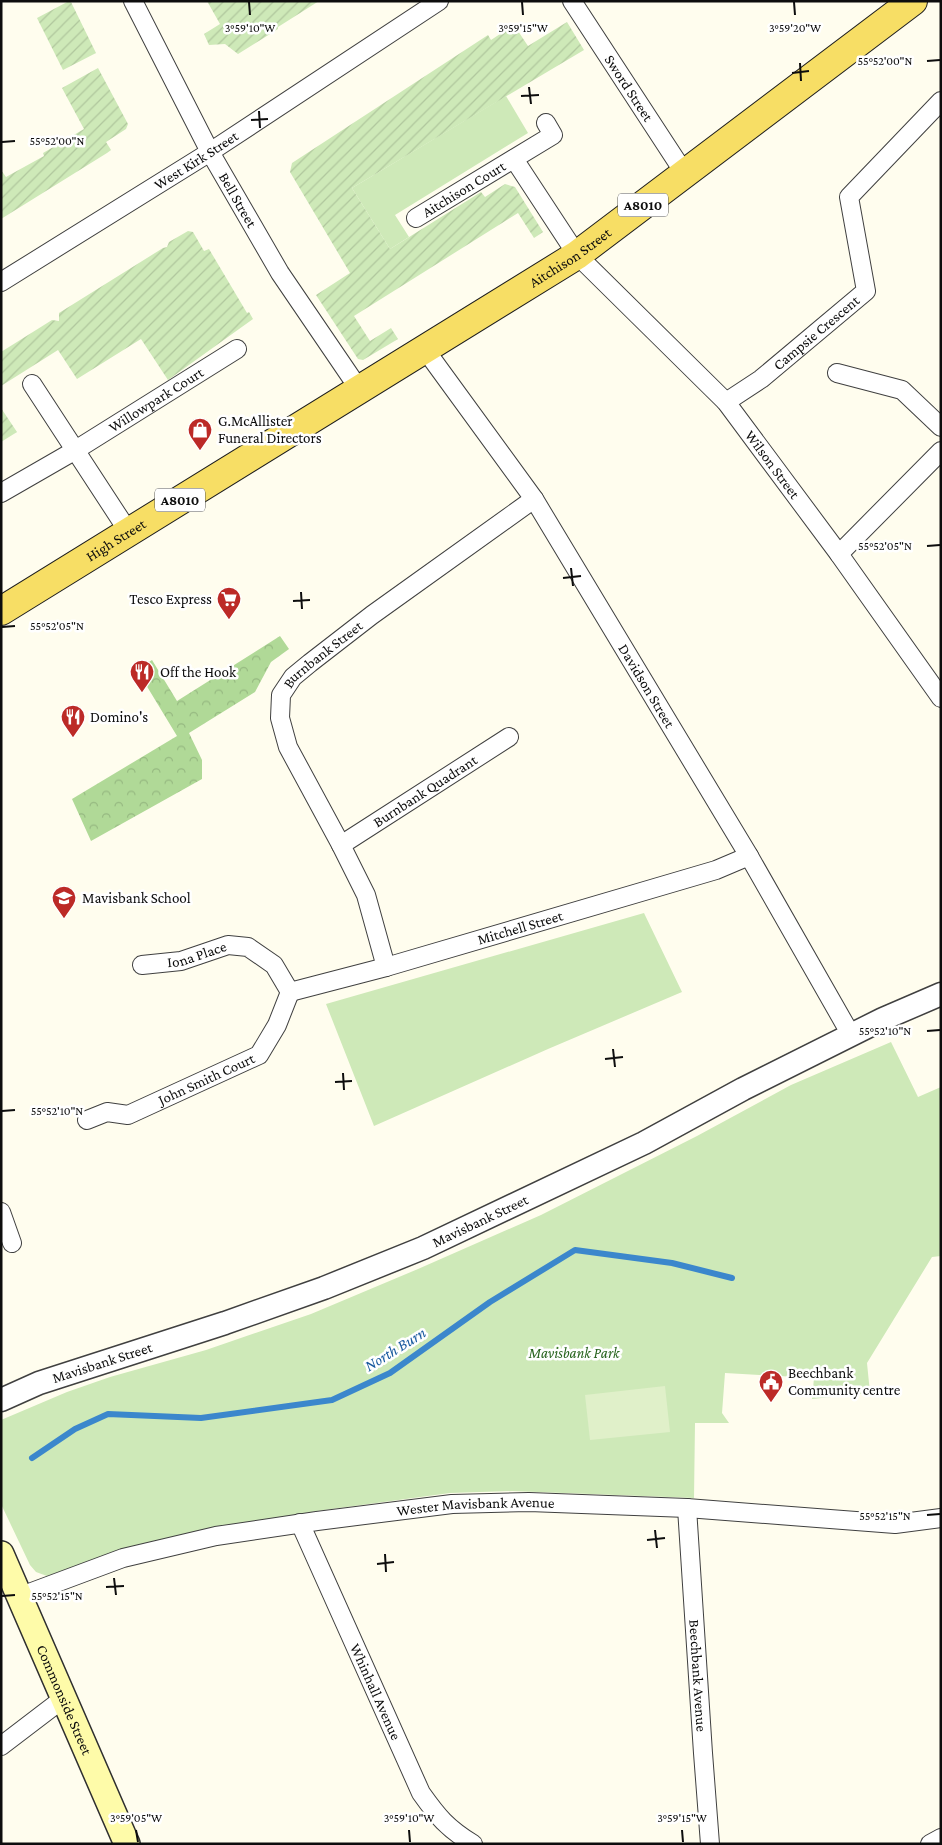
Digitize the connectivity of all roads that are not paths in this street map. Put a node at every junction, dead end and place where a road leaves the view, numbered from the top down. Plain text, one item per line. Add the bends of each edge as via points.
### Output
1 (133, 1) edge
2 (439, 1) edge
3 (572, 1) edge
4 (913, 1) edge
5 (941, 101) edge
6 (546, 123) dead end
7 (210, 152) junction
8 (514, 159) junction
9 (685, 174) junction
10 (416, 218) dead end
11 (577, 255) junction
12 (1, 282) edge
13 (424, 348) junction
14 (237, 349) dead end
15 (837, 373) dead end
16 (32, 384) dead end
17 (358, 389) junction
18 (726, 402) junction
19 (941, 427) edge
20 (74, 451) junction
21 (941, 451) edge
22 (1, 493) edge
23 (534, 499) junction
24 (128, 531) junction
25 (839, 554) junction
26 (1, 611) edge
27 (941, 698) edge
28 (509, 738) dead end
29 (341, 845) junction
30 (748, 856) junction
31 (142, 965) dead end
32 (386, 967) junction
33 (290, 992) junction
34 (941, 994) edge
35 (851, 1035) junction
36 (87, 1120) dead end
37 (1, 1212) edge
38 (12, 1243) dead end
39 (1, 1400) edge
40 (687, 1508) junction
41 (941, 1518) edge
42 (300, 1523) junction
43 (1, 1554) edge
44 (21, 1596) junction
45 (64, 1698) junction
46 (1, 1746) edge
47 (941, 1838) edge
48 (128, 1844) edge
49 (473, 1844) edge
50 (710, 1844) edge
51 (930, 1844) edge

1 - 7 street, Bell Street
2 - 7 street, West Kirk Street
3 - 9 street, Sword Street
4 - 9 main road, Aitchison Street / A8010
5 - 18 street, Campsie Crescent via 850,197 866,291 761,379
6 - 8 street, Aitchison Court via 553,135
7 - 12 street, West Kirk Street
7 - 17 street, Bell Street via 280,273
8 - 10 street, Aitchison Court
8 - 11 street, Aitchison Court
9 - 11 main road, Aitchison Street / A8010
11 - 13 main road, Aitchison Street / A8010
11 - 18 street, Wilson Street
13 - 17 main road, Aitchison Street / A8010
13 - 23 street, Davidson Street
14 - 20 street, Willowpark Court
15 - 19 street via 902,390
16 - 20 street
17 - 24 main road, High Street / A8010
18 - 25 street, Wilson Street
20 - 22 street, Willowpark Court
20 - 24 street
21 - 25 street
23 - 29 street, Burnbank Street via 310,663 281,695 280,718 288,748
23 - 30 street, Davidson Street
24 - 26 main road, High Street / A8010
25 - 27 street, Wilson Street
28 - 29 street, Burnbank Quadrant
29 - 32 street, Burnbank Street via 366,895
30 - 32 street, Mitchell Street via 716,870
30 - 35 street, Davidson Street
31 - 33 street, Iona Place via 182,961 228,945 248,947 274,965
32 - 33 street, Mitchell Street
33 - 36 street, John Smith Court via 277,1025 259,1055 128,1115 107,1112
34 - 35 street, Mavisbank Street
35 - 39 street, Mavisbank Street via 644,1143 423,1248 324,1288 39,1382
37 - 38 street
40 - 41 street, Wester Mavisbank Avenue via 895,1524
40 - 42 street, Wester Mavisbank Avenue via 529,1502 452,1504
40 - 50 street, Beechbank Avenue
42 - 44 street, Wester Mavisbank Avenue via 216,1536 147,1552
42 - 49 street, Whinhall Avenue via 421,1793 453,1832
43 - 44 main road, Commonside Street
44 - 45 main road, Commonside Street
45 - 46 street
45 - 48 main road, Commonside Street
47 - 51 street

